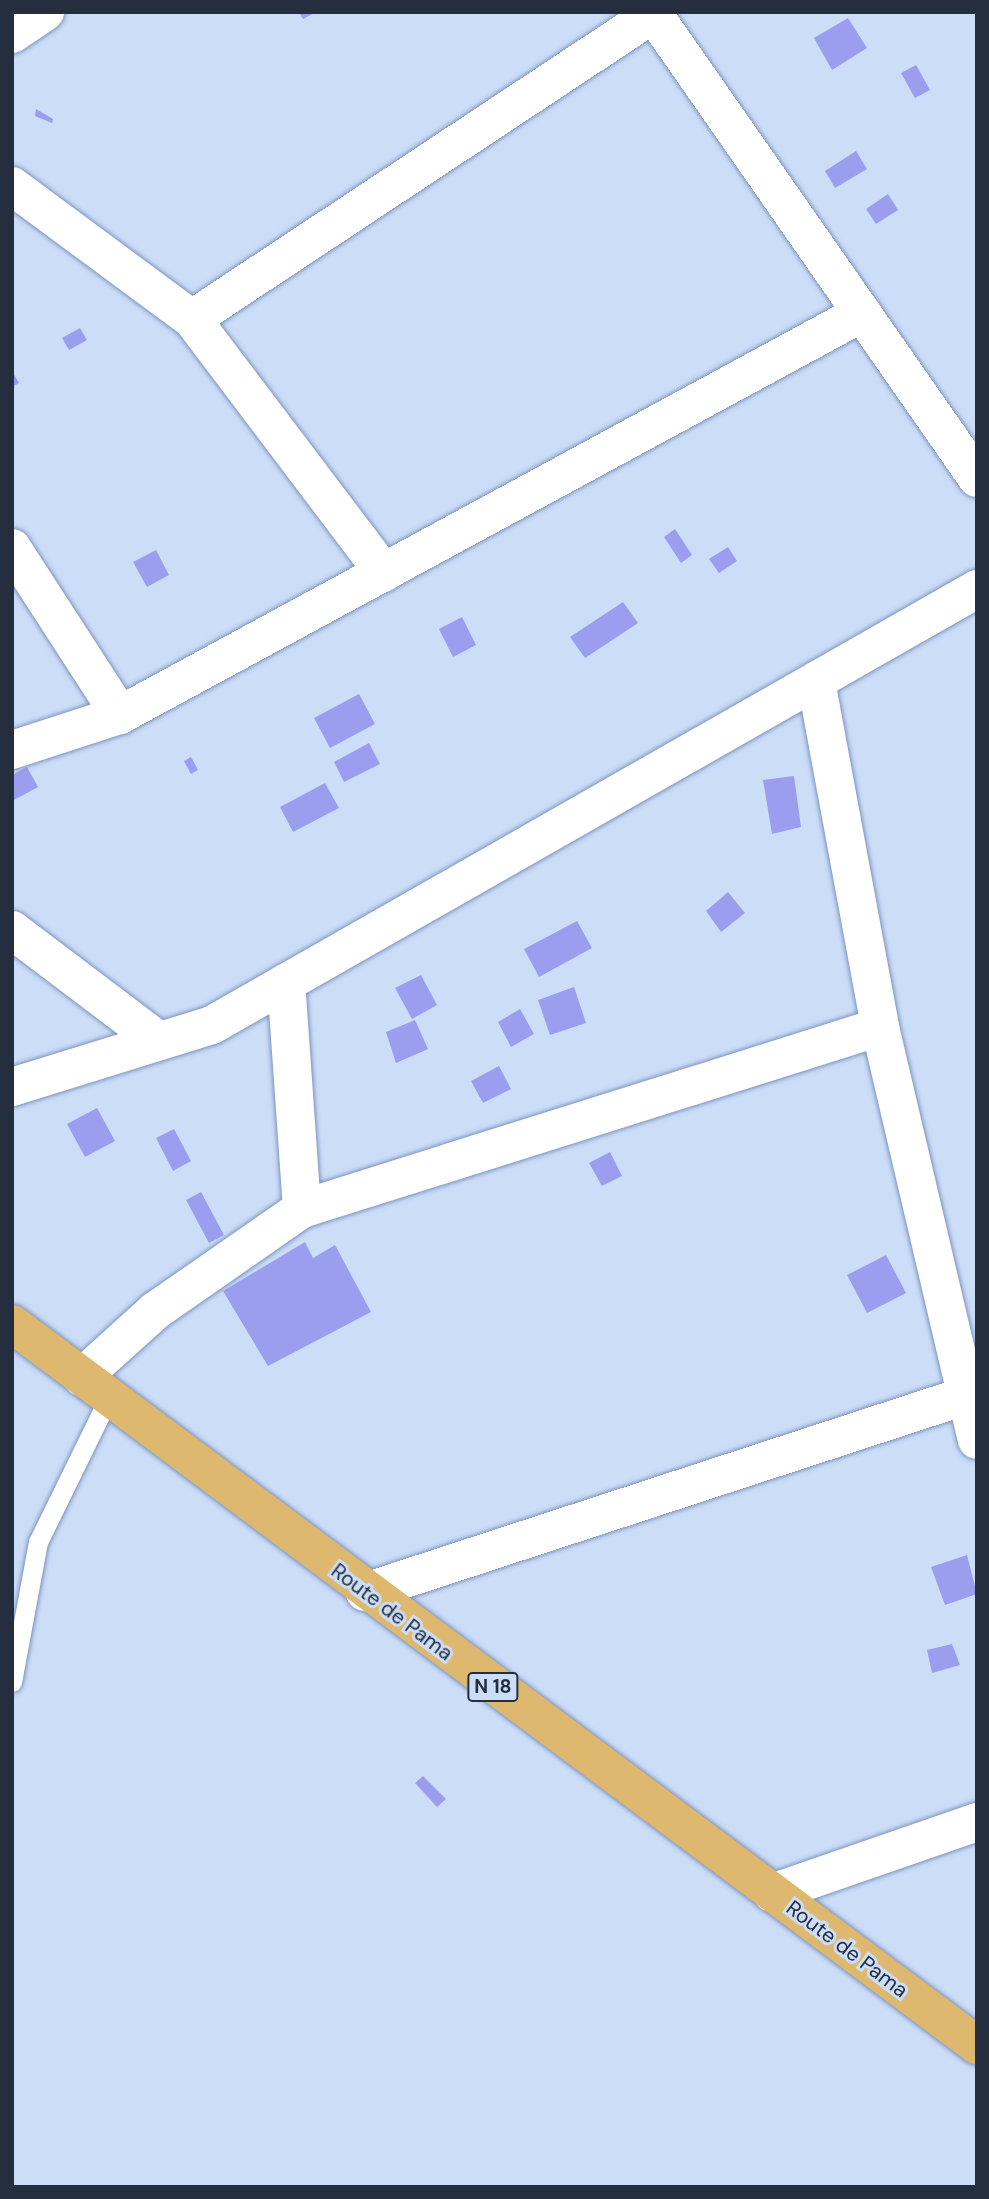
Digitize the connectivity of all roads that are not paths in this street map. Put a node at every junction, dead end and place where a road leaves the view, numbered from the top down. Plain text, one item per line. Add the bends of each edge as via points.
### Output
1 (45, 12) edge
2 (653, 13) edge
3 (12, 34) edge
4 (12, 186) edge
5 (862, 313) junction
6 (192, 319) junction
7 (977, 478) edge
8 (12, 548) edge
9 (384, 573) junction
10 (977, 589) edge
11 (816, 681) junction
12 (120, 715) junction
13 (12, 750) edge
14 (12, 930) edge
15 (286, 983) junction
16 (880, 1027) junction
17 (159, 1041) junction
18 (12, 1087) edge
19 (302, 1209) junction
20 (12, 1324) edge
21 (95, 1387) junction
22 (970, 1394) edge
23 (977, 1440) edge
24 (365, 1592) junction
25 (12, 1682) edge
26 (977, 1822) edge
27 (772, 1893) junction
28 (977, 2045) edge

1 - 3 street
2 - 5 street
2 - 6 street
4 - 6 street
5 - 7 street
5 - 9 street
6 - 9 street
8 - 12 street
9 - 12 street
10 - 11 street
11 - 15 street
11 - 16 street
12 - 13 street
14 - 17 street
15 - 17 street via 212,1025
15 - 19 street
16 - 19 street
16 - 22 street
17 - 18 street
19 - 21 street via 155,1311
20 - 21 highway, Route de Pama / N 18
21 - 24 highway, Route de Pama / N 18
21 - 25 lane via 38,1542
22 - 23 street
22 - 24 street
24 - 27 highway, Route de Pama / N 18
26 - 27 street
27 - 28 highway, Route de Pama / N 18

